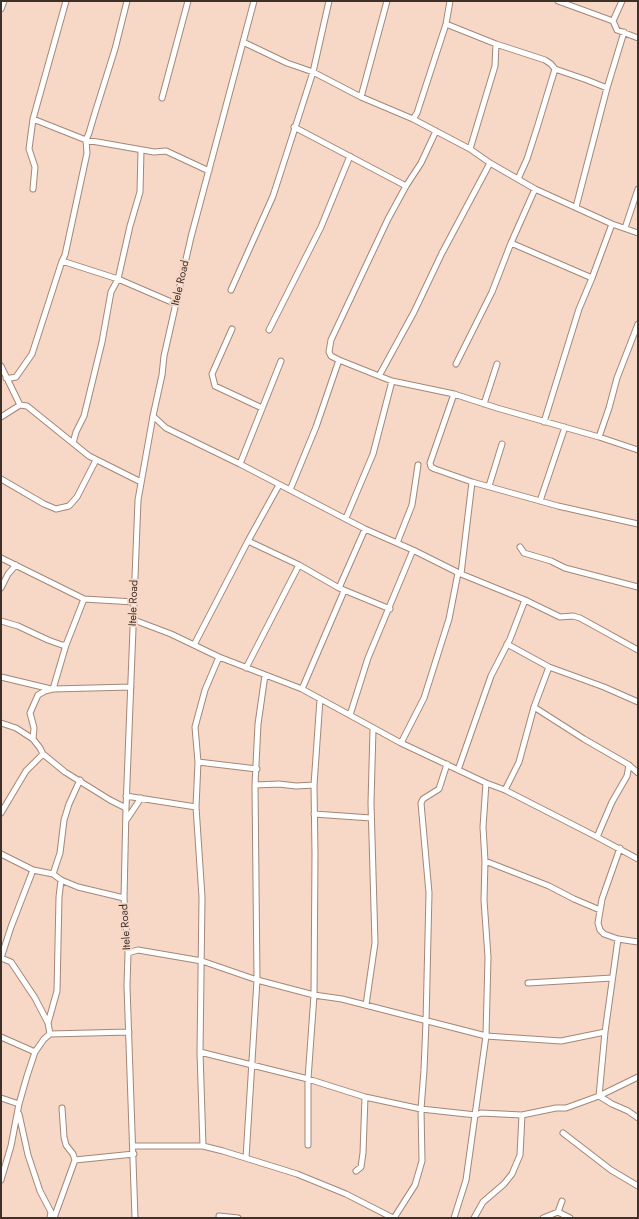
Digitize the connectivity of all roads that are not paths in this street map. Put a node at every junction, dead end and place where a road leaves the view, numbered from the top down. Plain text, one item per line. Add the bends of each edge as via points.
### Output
1 (4, 1) edge
2 (66, 1) edge
3 (127, 1) edge
4 (188, 1) edge
5 (254, 1) edge
6 (329, 1) edge
7 (387, 1) edge
8 (450, 1) edge
9 (558, 1) edge
10 (622, 1) edge
11 (1, 9) edge
12 (613, 21) junction
13 (446, 24) junction
14 (624, 32) junction
15 (638, 38) edge
16 (243, 42) junction
17 (496, 44) junction
18 (555, 69) junction
19 (313, 72) junction
20 (607, 88) junction
21 (361, 97) junction
22 (162, 98) dead end
23 (33, 119) junction
24 (413, 119) junction
25 (294, 127) junction
26 (436, 131) junction
27 (86, 140) junction
28 (470, 149) junction
29 (141, 150) junction
30 (350, 156) junction
31 (490, 163) junction
32 (209, 171) junction
33 (518, 179) junction
34 (406, 186) junction
35 (32, 189) dead end
36 (535, 189) junction
37 (638, 189) edge
38 (576, 207) junction
39 (612, 224) junction
40 (624, 228) junction
41 (638, 233) edge
42 (511, 243) junction
43 (62, 262) junction
44 (592, 278) junction
45 (118, 279) junction
46 (231, 290) dead end
47 (176, 304) junction
48 (638, 324) edge
49 (232, 329) dead end
50 (268, 330) dead end
51 (339, 360) junction
52 (281, 361) dead end
53 (456, 364) dead end
54 (497, 364) dead end
55 (1, 366) edge
56 (379, 376) junction
57 (6, 378) junction
58 (392, 381) junction
59 (454, 394) junction
60 (484, 404) junction
61 (20, 405) junction
62 (262, 408) junction
63 (153, 416) junction
64 (1, 417) edge
65 (544, 422) junction
66 (565, 427) junction
67 (599, 437) junction
68 (73, 443) junction
69 (502, 444) dead end
70 (638, 450) edge
71 (96, 460) junction
72 (240, 464) junction
73 (418, 465) dead end
74 (1, 479) edge
75 (141, 482) junction
76 (472, 482) junction
77 (279, 484) junction
78 (489, 486) junction
79 (290, 490) junction
80 (540, 501) junction
81 (346, 518) junction
82 (638, 524) edge
83 (365, 529) junction
84 (248, 541) junction
85 (397, 542) junction
86 (520, 546) dead end
87 (413, 550) junction
88 (1, 558) edge
89 (6, 561) junction
90 (16, 565) junction
91 (299, 566) junction
92 (8, 574) junction
93 (460, 574) junction
94 (638, 587) edge
95 (1, 588) edge
96 (342, 589) junction
97 (84, 599) junction
98 (525, 600) junction
99 (134, 602) junction
100 (390, 609) junction
101 (134, 620) junction
102 (1, 621) edge
103 (507, 644) junction
104 (66, 645) junction
105 (194, 645) junction
106 (638, 650) edge
107 (218, 656) junction
108 (549, 667) junction
109 (246, 668) junction
110 (265, 675) junction
111 (1, 677) edge
112 (131, 688) junction
113 (54, 689) junction
114 (302, 690) junction
115 (320, 699) junction
116 (638, 702) edge
117 (534, 707) junction
118 (350, 716) junction
119 (1, 723) edge
120 (374, 729) junction
121 (33, 739) junction
122 (401, 743) junction
123 (43, 754) junction
124 (198, 762) junction
125 (447, 764) junction
126 (629, 765) junction
127 (257, 769) junction
128 (458, 770) junction
129 (638, 773) edge
130 (80, 780) junction
131 (486, 783) junction
132 (255, 785) junction
133 (314, 785) junction
134 (505, 790) junction
135 (126, 796) junction
136 (9, 798) junction
137 (141, 798) junction
138 (1, 799) edge
139 (196, 807) junction
140 (126, 808) junction
141 (2, 810) edge
142 (314, 814) junction
143 (371, 818) junction
144 (126, 819) junction
145 (597, 836) junction
146 (620, 848) junction
147 (1, 854) edge
148 (638, 859) edge
149 (485, 861) junction
150 (33, 870) junction
151 (53, 874) junction
152 (61, 880) junction
153 (124, 898) junction
154 (600, 910) junction
155 (618, 939) junction
156 (638, 942) edge
157 (128, 946) junction
158 (138, 950) junction
159 (128, 953) junction
160 (202, 961) junction
161 (612, 978) junction
162 (257, 980) junction
163 (528, 983) dead end
164 (314, 995) junction
165 (366, 1005) junction
166 (426, 1022) junction
167 (48, 1023) junction
168 (129, 1032) junction
169 (605, 1032) junction
170 (50, 1034) junction
171 (486, 1036) junction
172 (1, 1037) edge
173 (35, 1052) junction
174 (200, 1052) junction
175 (252, 1065) junction
176 (638, 1077) edge
177 (308, 1079) junction
178 (599, 1096) junction
179 (365, 1097) junction
180 (1, 1098) edge
181 (19, 1104) junction
182 (62, 1108) dead end
183 (421, 1109) junction
184 (18, 1111) junction
185 (476, 1115) junction
186 (522, 1115) junction
187 (638, 1118) edge
188 (563, 1133) dead end
189 (308, 1145) dead end
190 (133, 1146) junction
191 (203, 1146) junction
192 (134, 1154) junction
193 (246, 1158) junction
194 (75, 1160) junction
195 (356, 1171) dead end
196 (1, 1180) edge
197 (638, 1186) edge
198 (562, 1201) dead end
199 (558, 1212) junction
200 (219, 1216) dead end
201 (50, 1218) edge
202 (54, 1218) edge
203 (135, 1218) edge
204 (238, 1218) edge
205 (394, 1218) edge
206 (454, 1218) edge
207 (474, 1218) edge
208 (543, 1218) edge
209 (570, 1218) edge

1 - 11 street
2 - 23 street
3 - 27 street via 115,49
4 - 22 street
5 - 16 street, Itele Road
6 - 19 street
7 - 21 street
8 - 13 street
9 - 12 street
10 - 12 street
12 - 14 street via 617,30
13 - 17 street
13 - 24 street
14 - 15 street
14 - 20 street
16 - 19 street
16 - 32 street, Itele Road
17 - 18 street via 545,60
17 - 28 street via 496,66
18 - 20 street
18 - 33 street via 527,159
19 - 21 street
19 - 25 street
20 - 38 street
21 - 24 street
23 - 27 street
23 - 35 street via 29,149 35,167
24 - 26 street
25 - 30 street
25 - 46 street via 273,196
26 - 28 street
26 - 34 street via 421,163
27 - 29 street
27 - 43 street via 87,153
28 - 31 street
29 - 32 street via 166,151
29 - 45 street via 140,192
30 - 34 street
30 - 50 street via 321,228
31 - 33 street
31 - 56 street
32 - 47 street, Itele Road
33 - 36 street
34 - 51 street via 331,340 329,352
36 - 38 street
36 - 42 street
37 - 40 street
38 - 39 street
39 - 40 street
39 - 44 street
40 - 41 street
42 - 44 street
42 - 53 street via 492,292
43 - 45 street
43 - 57 street via 32,354 16,376
44 - 65 street via 579,309
45 - 47 street
45 - 68 street via 111,292 84,416
47 - 63 street, Itele Road
48 - 67 street via 617,378
49 - 62 street via 212,374 215,386
51 - 56 street
51 - 79 street via 316,427
52 - 62 street
54 - 60 street
55 - 57 street
56 - 58 street
57 - 61 street
58 - 59 street
58 - 81 street via 373,454
59 - 60 street
59 - 76 street via 430,463 435,469
60 - 65 street
61 - 64 street
61 - 68 street via 27,406
62 - 72 street
63 - 72 street via 166,428
63 - 75 street, Itele Road
65 - 66 street
66 - 67 street
66 - 80 street
67 - 70 street
68 - 71 street
69 - 78 street
71 - 74 street via 77,497 69,506 56,509
71 - 75 street
72 - 77 street
73 - 85 street via 412,505
75 - 99 street, Itele Road
76 - 78 street
76 - 93 street
77 - 79 street
77 - 84 street
78 - 80 street
79 - 81 street
80 - 82 street
81 - 83 street
83 - 85 street
83 - 96 street
84 - 91 street
84 - 105 street
85 - 87 street
86 - 94 street via 524,553 564,568
87 - 93 street
87 - 100 street
88 - 89 street
89 - 90 street
89 - 92 street
90 - 92 street
90 - 97 street
91 - 96 street
91 - 109 street
92 - 95 street
93 - 98 street
93 - 122 street via 426,691
96 - 100 street
96 - 114 street
97 - 99 street
97 - 104 street
98 - 103 street
98 - 106 street via 560,617 580,618
99 - 101 street, Itele Road
100 - 118 street via 368,658
101 - 105 street
101 - 112 street, Itele Road
102 - 104 street
103 - 108 street
103 - 128 street via 491,676
104 - 113 street
105 - 107 street
107 - 109 street
107 - 124 street via 195,727
108 - 116 street
108 - 117 street
109 - 110 street
110 - 114 street
110 - 127 street via 258,724
111 - 113 street
112 - 113 street
112 - 135 street, Itele Road
113 - 121 street via 38,695 34,702 30,713 34,728
114 - 115 street
115 - 118 street
115 - 133 street
117 - 126 street
117 - 134 street via 519,762
118 - 120 street
119 - 121 street via 16,728
120 - 122 street
120 - 143 street
121 - 123 street
122 - 125 street
123 - 130 street via 65,772
123 - 136 street via 26,771
124 - 127 street
124 - 139 street
125 - 128 street
125 - 166 street via 439,789 423,799 422,804 429,893
126 - 129 street
126 - 145 street via 627,776
127 - 132 street
128 - 131 street
130 - 140 street
130 - 151 street via 67,809 60,853
131 - 134 street
131 - 149 street via 483,827
132 - 133 street
132 - 162 street
133 - 142 street
134 - 145 street
135 - 137 street
135 - 140 street, Itele Road
136 - 138 street
136 - 141 street
137 - 139 street
137 - 144 street
139 - 160 street via 202,898
140 - 144 street, Itele Road
142 - 143 street
142 - 164 street
143 - 165 street via 375,943
144 - 153 street, Itele Road
145 - 146 street
146 - 148 street
146 - 154 street
147 - 150 street
149 - 154 street via 549,886
149 - 171 street via 484,900 488,957
150 - 151 street
150 - 167 street via 1,958 11,962
151 - 152 street
152 - 153 street via 78,887
152 - 167 street via 57,991
153 - 157 street, Itele Road
154 - 155 street via 600,930
155 - 156 street
155 - 161 street
157 - 158 street
157 - 159 street, Itele Road
158 - 159 street
158 - 160 street
159 - 168 street, Itele Road
160 - 162 street
160 - 174 street
161 - 163 street
161 - 169 street
162 - 164 street
162 - 175 street
164 - 165 street
164 - 177 street
165 - 166 street
166 - 171 street
166 - 183 street
167 - 170 street
168 - 170 street
168 - 190 street, Itele Road
169 - 171 street via 561,1041
169 - 178 street
170 - 173 street
171 - 185 street
172 - 173 street
173 - 181 street
174 - 175 street
174 - 191 street
175 - 177 street
175 - 193 street
176 - 178 street
177 - 179 street
177 - 189 street
178 - 186 street via 566,1108
178 - 187 street via 628,1110
179 - 183 street
179 - 195 street via 363,1153 361,1167
180 - 181 street
181 - 184 street
182 - 194 street via 66,1145
183 - 185 street
183 - 205 street via 420,1172 415,1185
184 - 196 street
184 - 201 street via 28,1154 40,1191 51,1212
185 - 186 street
185 - 206 street via 466,1180
186 - 207 street via 520,1155 512,1174 483,1202
188 - 197 street via 611,1170
190 - 191 street
190 - 192 street, Itele Road
191 - 193 street
192 - 194 street
192 - 203 street, Itele Road
193 - 205 street via 297,1174
194 - 202 street
198 - 199 street
199 - 208 street
199 - 209 street
200 - 204 street

